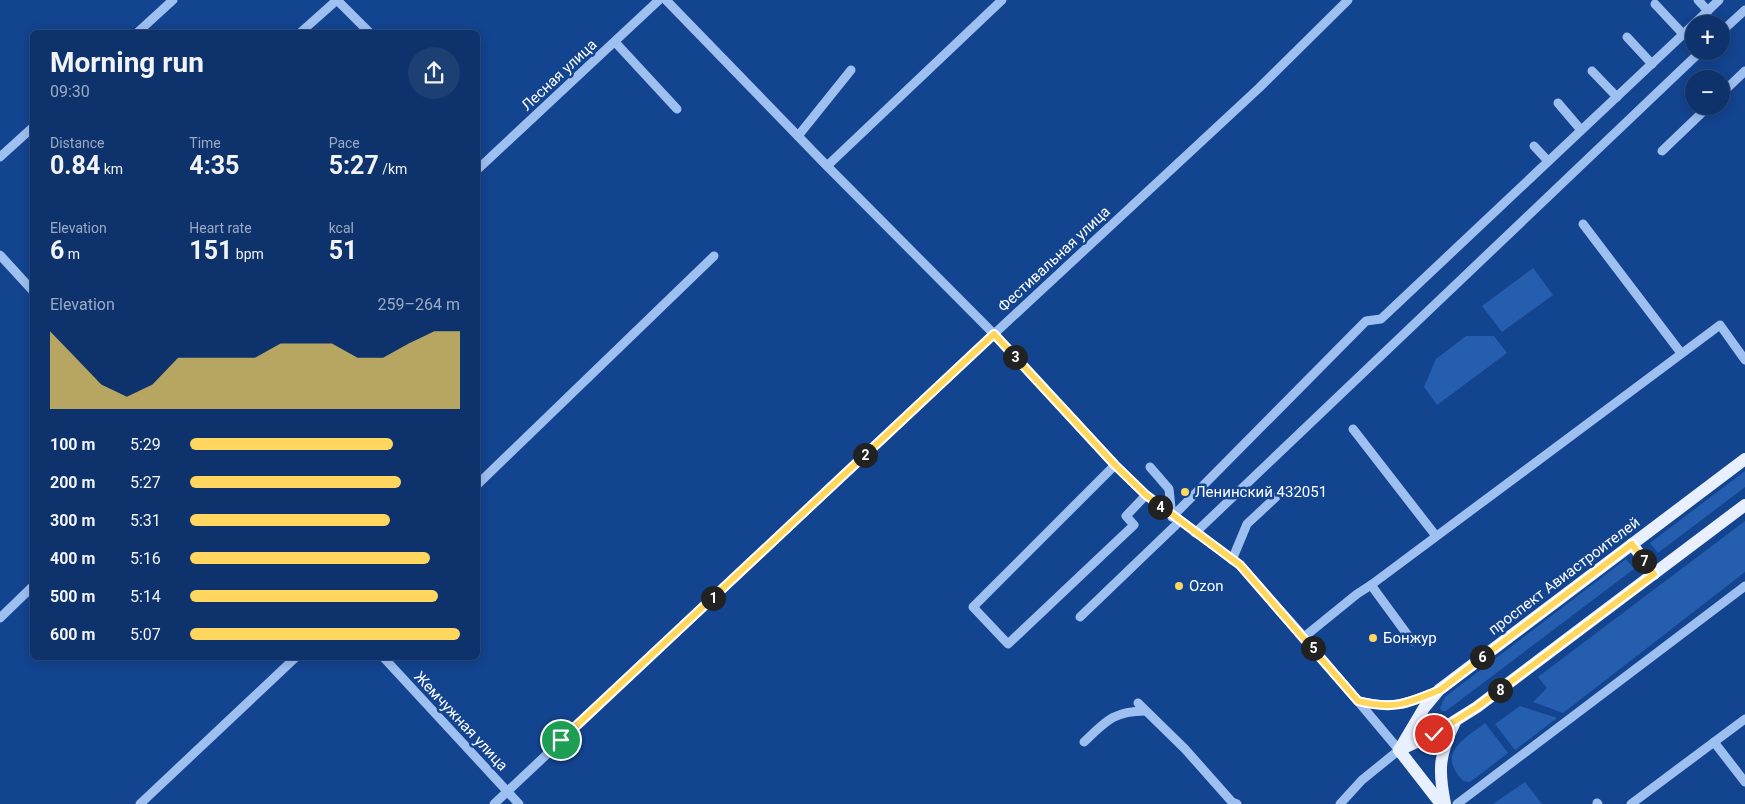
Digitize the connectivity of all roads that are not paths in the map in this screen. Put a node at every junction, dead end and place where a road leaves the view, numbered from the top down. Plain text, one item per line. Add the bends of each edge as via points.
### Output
1 (173, 0) edge
2 (337, 0) edge
3 (659, 0) edge
4 (666, 0) edge
5 (1002, 0) edge
6 (1348, 0) edge
7 (1698, 0) edge
8 (1719, 0) edge
9 (1655, 4) dead end
10 (1745, 10) edge
11 (1708, 11) junction
12 (1704, 15) edge
13 (1730, 24) edge
14 (140, 30) edge
15 (303, 30) edge
16 (367, 30) edge
17 (1683, 34) joint
18 (1627, 37) dead end
19 (614, 42) junction
20 (1692, 60) edge
21 (1652, 64) junction
22 (851, 70) dead end
23 (1592, 70) dead end
24 (1745, 71) edge
25 (1730, 85) edge
26 (1616, 97) junction
27 (1558, 104) dead end
28 (677, 109) dead end
29 (1699, 115) edge
30 (30, 130) edge
31 (1581, 130) junction
32 (798, 136) junction
33 (1534, 146) dead end
34 (1662, 151) dead end
35 (0, 157) edge
36 (1548, 161) junction
37 (827, 166) junction
38 (480, 167) edge
39 (1582, 224) dead end
40 (0, 255) edge
41 (714, 256) dead end
42 (30, 288) edge
43 (994, 334) junction
44 (1681, 353) junction
45 (1745, 360) edge
46 (1353, 429) dead end
47 (1745, 459) edge
48 (1115, 465) junction
49 (1150, 467) dead end
50 (480, 482) edge
51 (1146, 495) junction
52 (1276, 497) dead end
53 (1745, 505) edge
54 (1176, 519) junction
55 (1195, 533) junction
56 (1436, 536) junction
57 (1632, 544) junction
58 (1232, 560) junction
59 (1654, 574) junction
60 (1371, 585) junction
61 (1745, 586) edge
62 (30, 589) edge
63 (1080, 617) dead end
64 (0, 618) edge
65 (1304, 637) junction
66 (1412, 641) dead end
67 (293, 660) edge
68 (386, 660) edge
69 (1440, 690) junction
70 (1358, 701) junction
71 (1138, 703) dead end
72 (1145, 711) junction
73 (1745, 719) edge
74 (1454, 722) junction
75 (1084, 742) dead end
76 (1714, 742) junction
77 (1399, 750) junction
78 (1745, 782) edge
79 (507, 791) junction
80 (140, 804) edge
81 (494, 804) edge
82 (518, 804) edge
83 (1237, 804) edge
84 (1340, 804) edge
85 (1441, 804) edge
86 (1445, 804) edge
87 (1457, 804) edge
88 (1631, 804) edge

1 - 14 street
2 - 15 street
2 - 16 street
3 - 19 street, Лесная улица
4 - 32 street
5 - 37 street
6 - 43 street, Фестивальная улица via 1252,95
7 - 11 street
8 - 11 street
9 - 17 street
10 - 13 street
11 - 12 street
17 - 21 street
18 - 21 street
19 - 28 street
19 - 38 street, Лесная улица
20 - 55 street
21 - 26 street
22 - 32 street
23 - 26 street
24 - 25 street
26 - 31 street
27 - 31 street
29 - 34 street
30 - 35 street
31 - 36 street
32 - 37 street
33 - 36 street
36 - 54 street via 1381,319 1366,321
37 - 43 street
39 - 44 street
40 - 42 street
41 - 50 street
43 - 48 street
43 - 79 street, Фестивальная улица
44 - 45 street via 1720,325
44 - 56 street
46 - 56 street
47 - 57 main road, проспект Авиастроителей
48 - 51 street
48 - 51 street via 973,606 1008,644 1134,524 1126,516
49 - 54 street via 1169,490
51 - 54 street
52 - 58 street via 1247,524
53 - 59 main road
54 - 55 street
54 - 63 street
55 - 58 street
56 - 60 street
57 - 59 main road
57 - 69 main road, проспект Авиастроителей
58 - 65 street
59 - 74 main road
60 - 65 street
60 - 66 street
61 - 87 street
62 - 64 street
65 - 70 street
67 - 80 street
68 - 79 street, Жемчужная улица
69 - 70 street via 1393,706
69 - 77 main road, проспект Авиастроителей via 1424,708
70 - 77 street
71 - 72 street
72 - 75 street via 1129,711 1109,719
72 - 83 street
73 - 76 street
74 - 77 main road
74 - 86 main road via 1444,743 1441,761
76 - 78 street
76 - 88 street
77 - 84 street via 1362,780
77 - 85 main road
79 - 81 street, Фестивальная улица
79 - 82 street, Жемчужная улица

